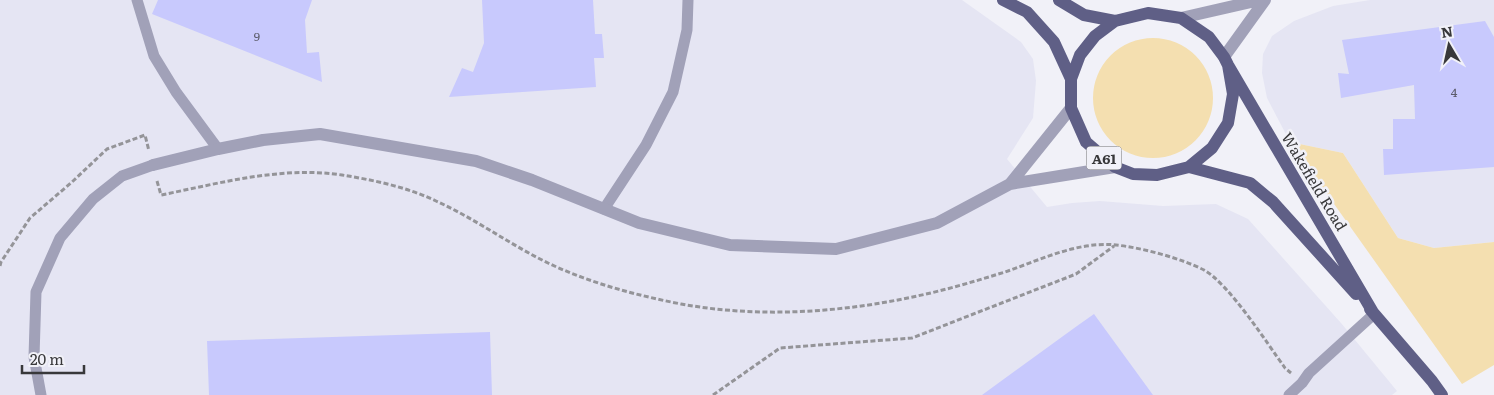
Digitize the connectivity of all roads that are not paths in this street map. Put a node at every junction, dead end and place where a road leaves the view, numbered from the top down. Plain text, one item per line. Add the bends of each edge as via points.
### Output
1 (137, 0) edge
2 (688, 0) edge
3 (1003, 0) edge
4 (1059, 0) edge
5 (1260, 0) edge
6 (1265, 0) edge
7 (1181, 18) junction
8 (1115, 21) junction
9 (1226, 61) junction
10 (1071, 79) junction
11 (1071, 108) junction
12 (218, 149) junction
13 (153, 165) joint
14 (1115, 167) junction
15 (1189, 167) junction
16 (1010, 184) junction
17 (604, 209) junction
18 (1374, 314) junction
19 (41, 395) edge
20 (1289, 395) edge
21 (1442, 395) edge

1 - 12 lane via 154,56
2 - 17 lane via 687,30 672,92 646,145
3 - 10 main road, A61 via 1027,12 1054,42
4 - 8 main road, Wakefield Road / A61 via 1084,15
5 - 7 street
6 - 9 street
7 - 8 main road, Wakefield Road / A61 via 1148,13
7 - 9 main road, Wakefield Road / A61 via 1210,37
8 - 10 main road, Wakefield Road / A61 via 1095,36 1080,55
9 - 15 main road, Wakefield Road / A61 via 1233,94 1228,123 1212,148
9 - 18 main road, Wakefield Road / A61
10 - 11 main road, Wakefield Road / A61
11 - 14 main road, Wakefield Road / A61 via 1086,142
11 - 16 street
12 - 13 street
12 - 17 street via 320,134 476,161
13 - 19 lane via 122,176 93,199 60,238 36,292 34,357
14 - 15 main road, Wakefield Road / A61 via 1133,174 1157,175
14 - 16 street
15 - 18 main road, Wakefield Road / A61 via 1250,183 1273,202
16 - 17 street via 937,223 836,250 730,245 639,223
18 - 20 lane via 1309,372
18 - 21 main road, Wakefield Road / A61

